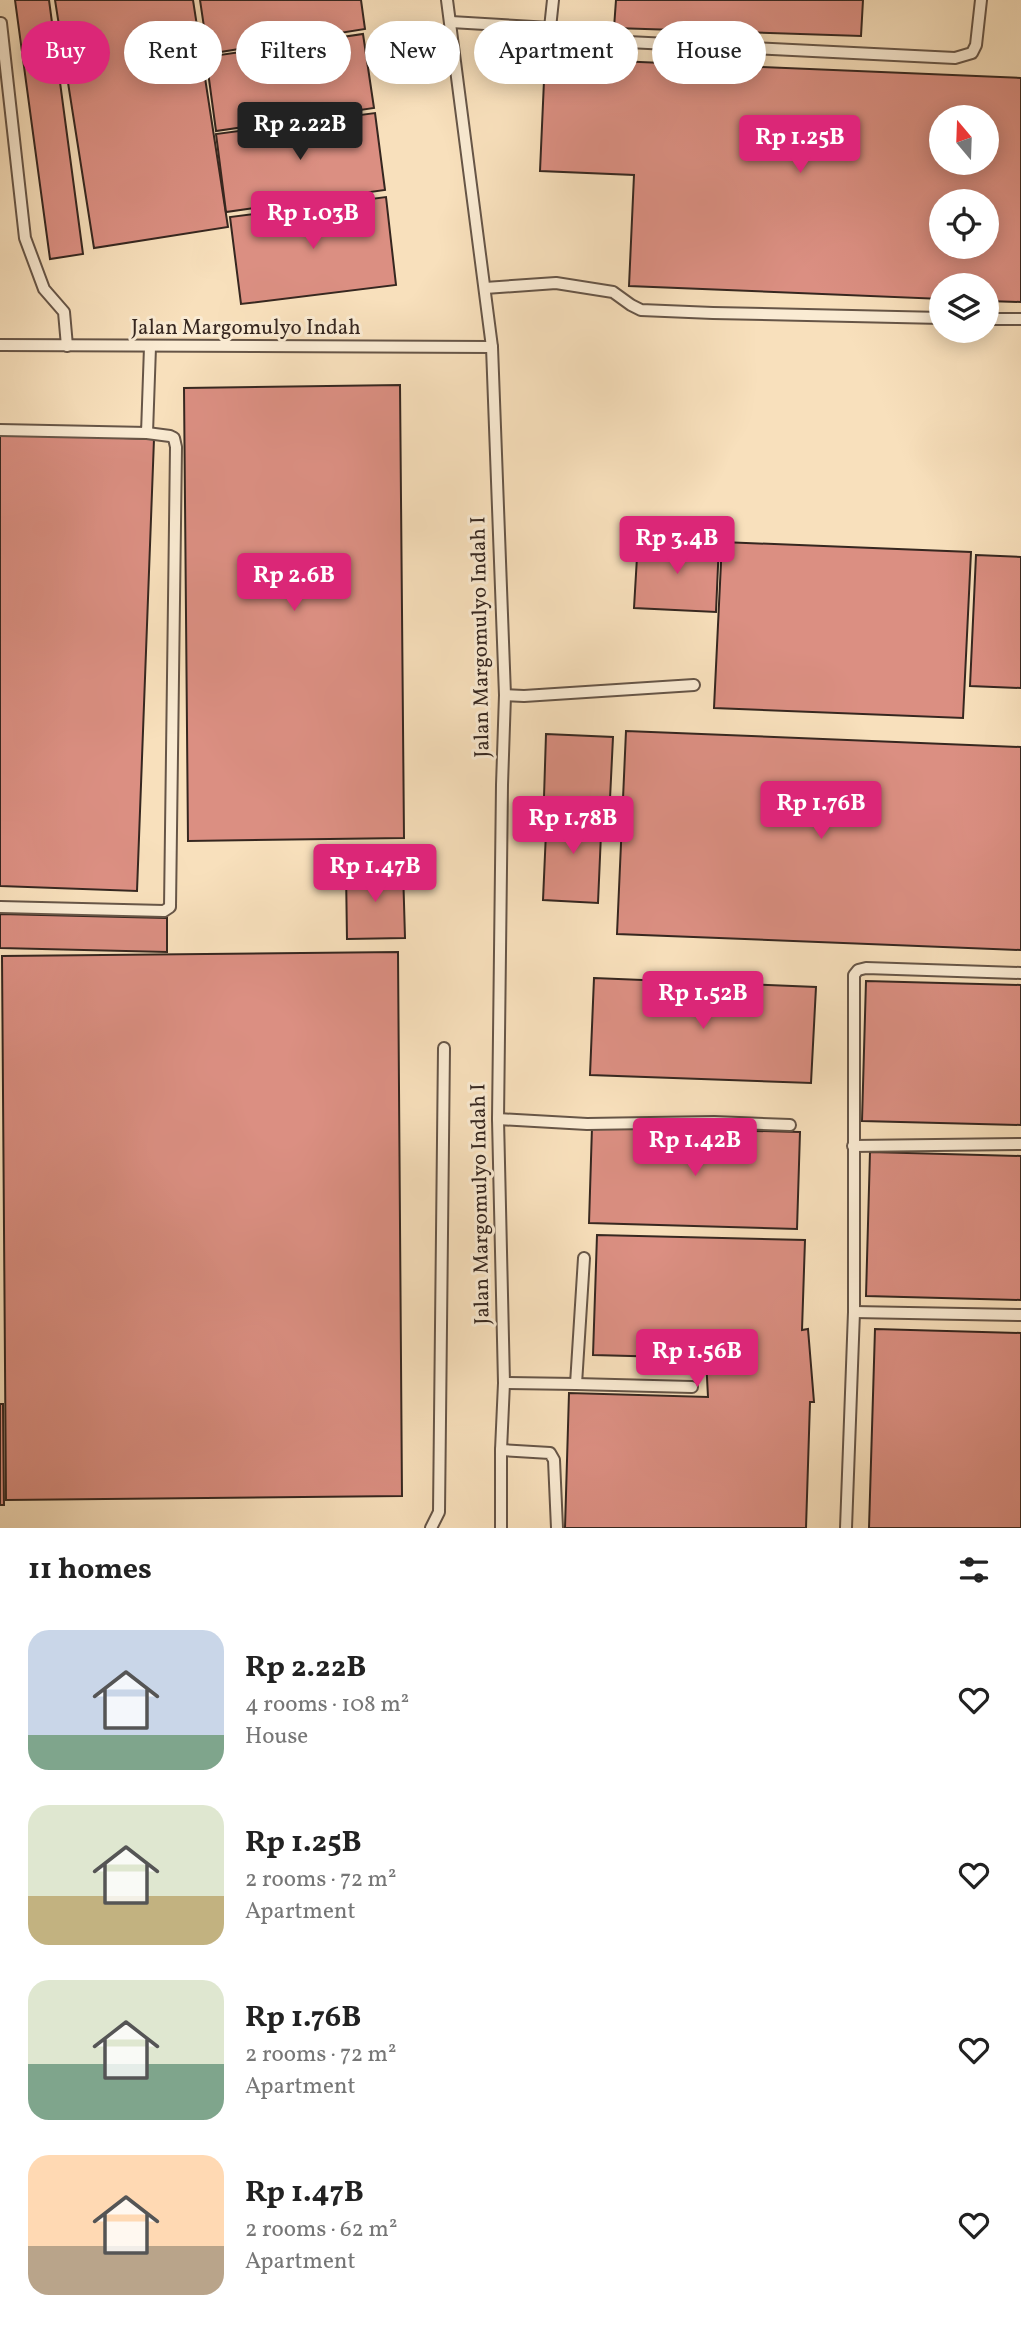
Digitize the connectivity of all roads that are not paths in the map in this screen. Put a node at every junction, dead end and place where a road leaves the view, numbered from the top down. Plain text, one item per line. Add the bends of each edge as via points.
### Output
1 (447, 0) edge
2 (552, 0) edge
3 (981, 0) edge
4 (451, 21) edge
5 (550, 21) edge
6 (1, 23) edge
7 (638, 42) edge
8 (459, 84) edge
9 (485, 288) junction
10 (929, 318) edge
11 (999, 319) edge
12 (1021, 319) edge
13 (0, 345) edge
14 (67, 346) junction
15 (150, 347) junction
16 (492, 347) junction
17 (0, 430) edge
18 (146, 433) junction
19 (694, 685) dead end
20 (505, 695) junction
21 (0, 907) edge
22 (1021, 973) edge
23 (444, 1048) dead end
24 (498, 1119) junction
25 (790, 1125) dead end
26 (1021, 1144) edge
27 (853, 1146) junction
28 (584, 1258) dead end
29 (854, 1312) junction
30 (1021, 1315) edge
31 (504, 1383) junction
32 (576, 1384) junction
33 (692, 1387) dead end
34 (500, 1450) junction
35 (431, 1528) edge
36 (501, 1528) edge
37 (557, 1528) edge
38 (846, 1528) edge

1 - 4 lane, Jalan Margomulyo Indah I
2 - 5 lane
3 - 7 lane via 976,45 972,52 955,58
6 - 14 lane via 25,238 44,289 64,313
8 - 9 lane, Jalan Margomulyo Indah I
9 - 10 lane via 556,283 613,292 641,310
9 - 16 lane, Jalan Margomulyo Indah I
11 - 12 lane
13 - 14 lane, Jalan Margomulyo Indah
14 - 15 lane, Jalan Margomulyo Indah
15 - 16 lane, Jalan Margomulyo Indah
15 - 18 lane
16 - 20 lane, Jalan Margomulyo Indah I
17 - 18 lane
18 - 21 lane via 170,436 176,447 170,907 164,911
19 - 20 lane
20 - 24 lane, Jalan Margomulyo Indah I
22 - 27 lane via 858,970 853,981
23 - 35 lane via 439,1512
24 - 25 lane
24 - 31 lane, Jalan Margomulyo Indah I
26 - 27 lane
27 - 29 lane
28 - 32 lane
29 - 30 lane
29 - 38 lane
31 - 32 lane
31 - 34 lane, Jalan Margomulyo Indah I
32 - 33 lane
34 - 36 lane, Jalan Margomulyo Indah I
34 - 37 lane via 550,1453

